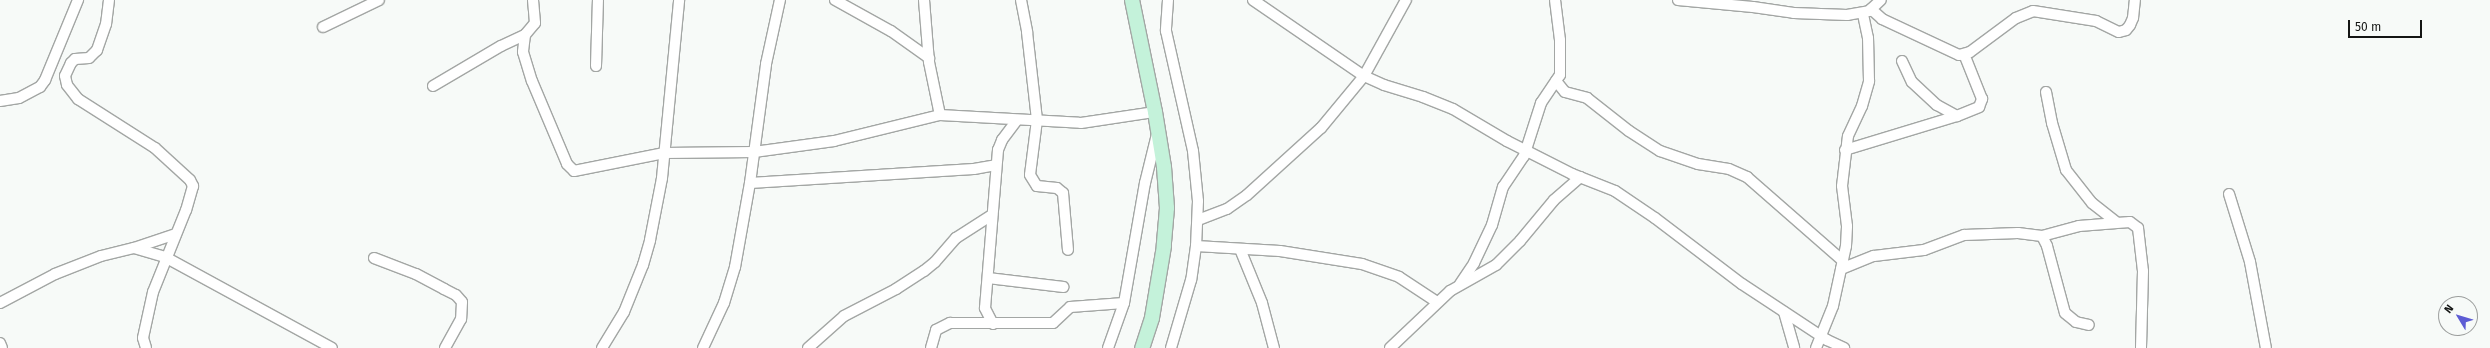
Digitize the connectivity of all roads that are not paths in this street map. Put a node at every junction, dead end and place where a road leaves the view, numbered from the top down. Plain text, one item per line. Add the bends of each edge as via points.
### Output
1 (78, 0) edge
2 (109, 0) edge
3 (379, 0) edge
4 (533, 0) edge
5 (598, 0) edge
6 (679, 0) edge
7 (780, 0) edge
8 (835, 0) edge
9 (924, 0) edge
10 (1021, 0) edge
11 (1132, 0) edge
12 (1168, 0) edge
13 (1253, 0) edge
14 (1406, 0) edge
15 (1555, 0) edge
16 (1678, 0) edge
17 (1881, 0) edge
18 (2135, 0) edge
19 (1744, 3) edge
20 (1867, 11) junction
21 (323, 27) dead end
22 (525, 35) junction
23 (1964, 54) junction
24 (929, 58) junction
25 (1902, 61) dead end
26 (596, 66) dead end
27 (1364, 76) junction
28 (1556, 81) junction
29 (433, 86) dead end
30 (2046, 92) dead end
31 (0, 101) edge
32 (1155, 112) junction
33 (940, 116) junction
34 (1957, 116) junction
35 (1017, 120) junction
36 (1037, 120) junction
37 (1157, 133) junction
38 (1526, 150) junction
39 (1845, 150) junction
40 (754, 152) junction
41 (664, 153) junction
42 (996, 166) junction
43 (1580, 176) junction
44 (750, 183) junction
45 (2229, 194) dead end
46 (992, 215) junction
47 (1198, 220) junction
48 (2116, 222) junction
49 (176, 234) junction
50 (2042, 236) junction
51 (1196, 246) junction
52 (134, 248) junction
53 (1240, 249) junction
54 (1068, 250) dead end
55 (165, 257) junction
56 (374, 258) dead end
57 (1842, 265) junction
58 (988, 278) junction
59 (1460, 284) junction
60 (1063, 287) dead end
61 (1437, 302) junction
62 (0, 303) edge
63 (1124, 303) junction
64 (985, 308) junction
65 (1784, 312) junction
66 (969, 323) junction
67 (993, 324) junction
68 (2089, 325) dead end
69 (1820, 336) junction
70 (0, 343) edge
71 (1175, 345) edge
72 (2, 348) edge
73 (146, 348) edge
74 (332, 348) edge
75 (445, 348) edge
76 (602, 348) edge
77 (704, 348) edge
78 (808, 348) edge
79 (931, 348) edge
80 (1108, 348) edge
81 (1142, 348) edge
82 (1274, 348) edge
83 (1390, 348) edge
84 (1794, 348) edge
85 (1816, 348) edge
86 (1844, 348) edge
87 (2141, 348) edge
88 (2266, 348) edge

1 - 31 street via 40,87 19,98
2 - 49 street via 106,24 97,50 89,58 75,59 70,63 65,76 67,85 78,99 154,148 190,180 193,186 192,194
3 - 21 street
4 - 22 street via 535,22
5 - 26 street
6 - 41 street
7 - 40 street via 766,64
8 - 24 street via 891,32
9 - 24 street
10 - 36 street via 1028,32
11 - 32 main road
12 - 47 street via 1166,31 1194,151
13 - 27 street
14 - 27 street
15 - 28 street via 1560,47 1560,73
16 - 19 street
17 - 20 street
18 - 23 street via 2133,18 2126,30 2119,32 2096,21 2033,11 2016,18
19 - 20 street via 1794,13 1847,15
20 - 23 street via 1918,37 1959,55
20 - 39 street via 1869,81
22 - 29 street via 500,46
22 - 41 street via 522,44 524,59 571,169 578,171
23 - 34 street via 1982,99 1979,108
24 - 33 street
25 - 34 street via 1912,82 1937,105
27 - 38 street via 1453,109 1502,139
27 - 47 street via 1321,128 1247,195 1227,209
28 - 38 street via 1541,103
28 - 57 street via 1565,92 1587,98 1629,131 1660,151 1747,177
30 - 48 street via 2066,170 2092,203
32 - 36 street via 1089,123
32 - 37 main road
33 - 35 street
33 - 40 street via 840,140
34 - 39 street
35 - 36 street
35 - 42 street via 1000,143
36 - 54 street via 1030,175 1037,186 1057,188 1063,193
37 - 63 street via 1144,183
37 - 81 main road via 1164,167 1167,208 1164,246 1152,318
38 - 43 street
38 - 59 street via 1503,187 1492,225 1478,257
39 - 57 street via 1842,186 1847,226
40 - 41 street
40 - 44 street
41 - 76 street via 656,210 643,264 624,312
42 - 44 street
42 - 46 street
43 - 59 street via 1554,200 1496,265
43 - 65 street via 1619,194
44 - 77 street via 735,268 724,303
45 - 88 street via 2250,262
46 - 58 street
46 - 78 street via 956,238 924,271 844,316
47 - 51 street
48 - 50 street via 2079,226
48 - 87 street via 2130,222 2138,228 2143,270
49 - 52 street
49 - 55 street
50 - 57 street via 2018,233 1964,235 1924,250 1874,256
50 - 68 street via 2065,313 2076,322
51 - 53 street
51 - 71 street via 1191,280
52 - 55 street
52 - 62 street via 101,256 55,274
53 - 61 street via 1280,251 1362,264 1399,277
53 - 82 street via 1262,303
55 - 73 street via 145,325 143,344
55 - 74 street
56 - 75 street via 416,274 456,295 462,302 461,319
57 - 69 street via 1833,306
58 - 60 street
58 - 64 street
59 - 61 street
61 - 83 street
63 - 67 street via 1070,307 1053,323
63 - 80 street
64 - 66 street via 978,319
64 - 67 street
65 - 69 street
65 - 84 street
66 - 67 street
66 - 79 street via 941,326 933,334
69 - 85 street
69 - 86 street
70 - 72 street

